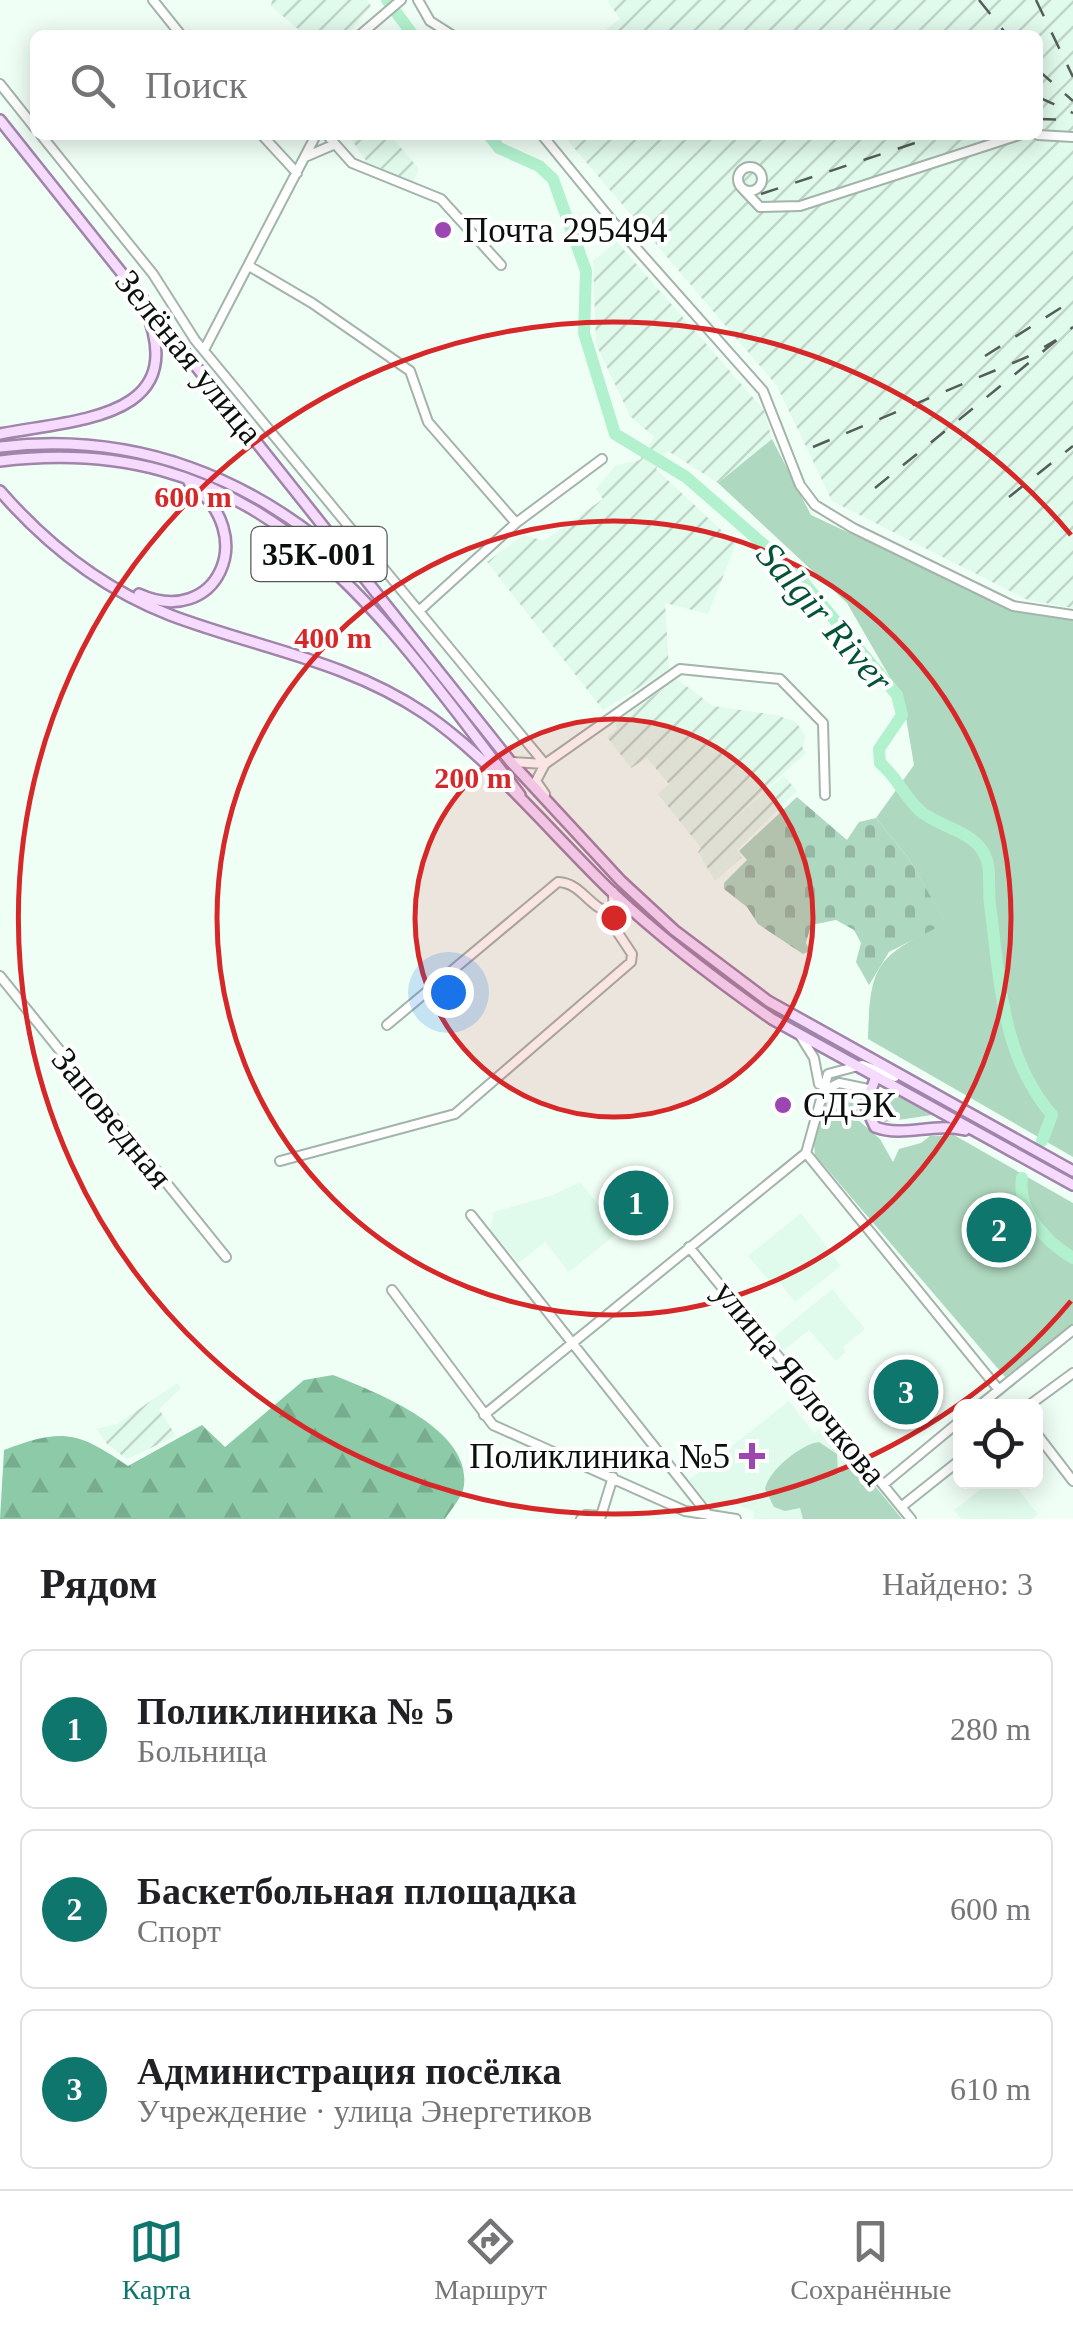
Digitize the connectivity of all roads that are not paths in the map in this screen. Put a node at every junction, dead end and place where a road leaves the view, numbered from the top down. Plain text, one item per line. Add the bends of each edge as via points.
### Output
1 (153, 0) edge
2 (401, 0) edge
3 (418, 0) edge
4 (176, 30) edge
5 (365, 30) edge
6 (444, 30) edge
7 (0, 84) edge
8 (0, 120) edge
9 (30, 122) edge
10 (1043, 135) edge
11 (1073, 137) edge
12 (45, 140) edge
13 (267, 140) edge
14 (314, 140) edge
15 (330, 140) edge
16 (546, 140) edge
17 (1004, 140) edge
18 (333, 146) junction
19 (305, 157) junction
20 (297, 172) junction
21 (742, 188) dead end
22 (501, 265) dead end
23 (249, 266) junction
24 (140, 296) junction
25 (204, 350) junction
26 (0, 434) edge
27 (0, 447) edge
28 (602, 458) dead end
29 (0, 461) edge
30 (178, 474) junction
31 (2, 487) edge
32 (516, 523) junction
33 (369, 584) junction
34 (419, 610) junction
35 (1073, 615) edge
36 (510, 761) junction
37 (543, 766) junction
38 (825, 796) dead end
39 (538, 818) junction
40 (621, 881) junction
41 (613, 892) junction
42 (614, 913) junction
43 (0, 976) edge
44 (387, 1024) dead end
45 (798, 1032) junction
46 (852, 1064) junction
47 (876, 1077) junction
48 (895, 1078) junction
49 (868, 1089) junction
50 (820, 1093) junction
51 (943, 1099) junction
52 (979, 1134) junction
53 (806, 1152) junction
54 (280, 1161) dead end
55 (1073, 1171) edge
56 (1073, 1185) edge
57 (471, 1215) dead end
58 (689, 1247) junction
59 (226, 1258) dead end
60 (392, 1290) dead end
61 (1073, 1330) edge
62 (574, 1341) junction
63 (1073, 1373) edge
64 (999, 1390) junction
65 (988, 1399) edge
66 (1038, 1399) edge
67 (484, 1415) junction
68 (953, 1428) edge
69 (1043, 1442) edge
70 (953, 1466) edge
71 (614, 1477) junction
72 (1073, 1481) edge
73 (884, 1484) junction
74 (902, 1507) junction
75 (600, 1518) edge
76 (711, 1518) edge
77 (581, 1519) edge
78 (736, 1519) edge
79 (910, 1519) edge

1 - 4 street
2 - 5 street
3 - 6 street
7 - 9 street
8 - 24 main road, Зелёная улица / 35К-001
10 - 11 street
12 - 25 street via 153,274
13 - 20 street
14 - 19 street
15 - 18 street
16 - 35 street via 763,391 800,485 815,505 1013,606
17 - 21 street via 800,206 760,207
18 - 19 street
18 - 22 street via 352,163 441,199
19 - 20 street
20 - 23 street
23 - 25 street
23 - 32 street via 410,371 428,422
24 - 26 main road via 158,354 154,378 140,396 106,413
24 - 33 main road, Зелёная улица / 35К-001
25 - 34 street
27 - 33 main road via 102,445 182,462 284,511
28 - 32 street
29 - 30 main road, 35К-001 via 102,458
30 - 31 main road via 218,508 227,540 210,584 175,602 147,598 84,563
30 - 39 main road, 35К-001 via 252,507 331,566
31 - 39 main road via 58,550 132,598 325,662 389,691 462,744
32 - 34 street
33 - 36 main road, Зелёная улица / 35К-001
34 - 37 street
36 - 37 street
36 - 40 main road, Зелёная улица / 35К-001
37 - 38 street via 680,668 780,679 822,723
37 - 40 street via 540,788
39 - 41 main road, 35К-001
40 - 51 main road, 35К-001 via 768,1002
41 - 42 street
41 - 45 main road, 35К-001 via 730,990
42 - 44 street via 597,910 574,886 558,882
42 - 54 street via 632,962 456,1114
43 - 59 street, Заповедная
45 - 46 main road, 35К-001
45 - 50 street via 814,1058
46 - 47 main road, 35К-001
46 - 48 street
46 - 50 street via 828,1074
47 - 48 main road
47 - 49 main road
47 - 52 main road, 35К-001
48 - 51 main road
49 - 50 street via 838,1083
49 - 52 main road via 866,1113 882,1130 939,1125
50 - 53 street
51 - 55 main road, 35К-001
52 - 56 main road, 35К-001
53 - 58 street
53 - 64 street
57 - 62 street
58 - 62 street
58 - 73 street, улица Яблочкова
60 - 67 street
61 - 64 street
62 - 67 street
62 - 76 street
63 - 66 street
64 - 65 street
67 - 71 street via 504,1431
68 - 73 street
69 - 72 street
70 - 74 street
71 - 75 street
71 - 76 street
73 - 74 street, улица Яблочкова
74 - 79 street, улица Яблочкова
75 - 77 street
76 - 78 street

